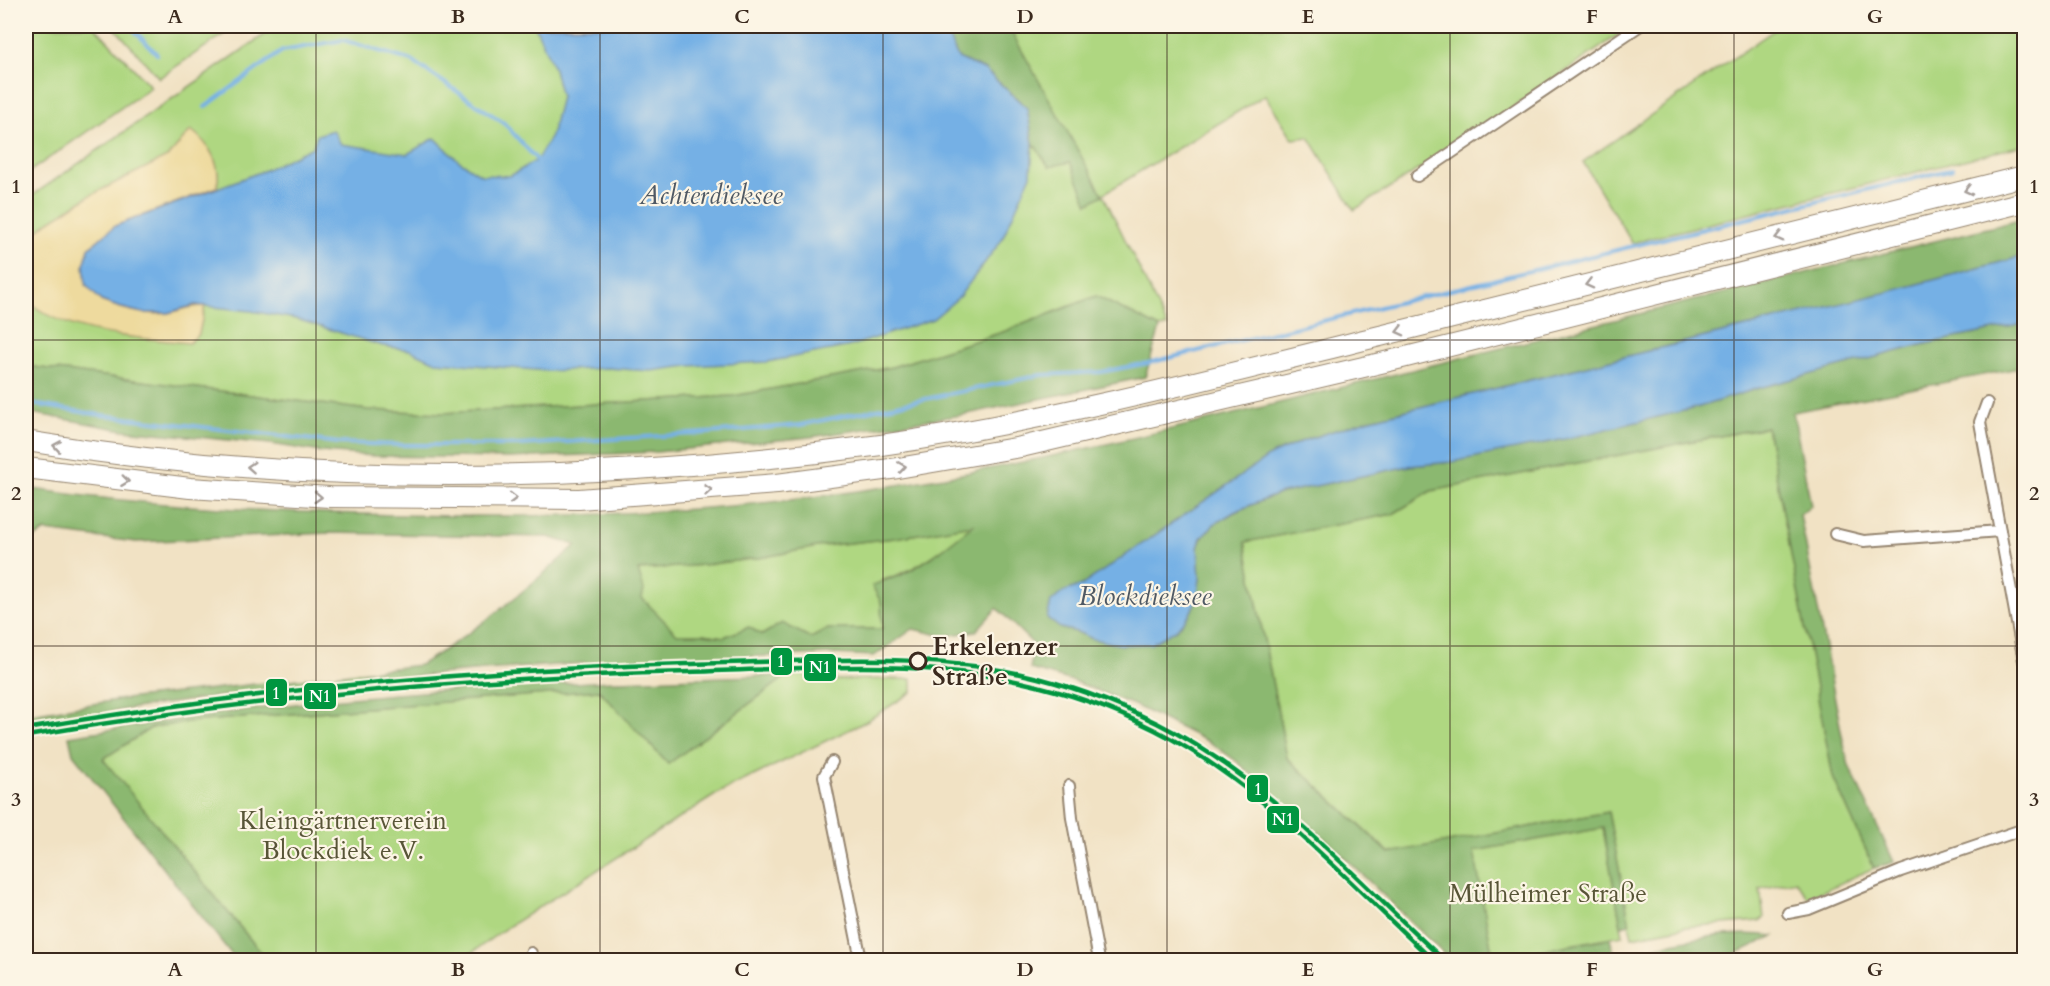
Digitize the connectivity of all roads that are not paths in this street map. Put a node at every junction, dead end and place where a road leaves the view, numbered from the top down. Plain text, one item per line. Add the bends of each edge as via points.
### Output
1 (1639, 26) edge
2 (1417, 176) dead end
3 (2025, 176) edge
4 (2025, 202) edge
5 (1987, 403) dead end
6 (26, 441) edge
7 (26, 468) edge
8 (2000, 531) junction
9 (1835, 534) dead end
10 (2019, 600) edge
11 (2025, 661) edge
12 (832, 762) dead end
13 (1069, 786) dead end
14 (2025, 829) edge
15 (1788, 913) dead end
16 (861, 960) edge
17 (1099, 960) edge

1 - 2 street
3 -> 6 highway via 1200,381 1002,424 885,444 678,467 451,475 194,463
7 -> 4 highway via 190,488 330,497 579,499 777,484 898,468 1021,447 1369,366
5 - 8 street via 1980,422
8 - 9 street via 1864,541
8 - 10 street
10 - 11 street
12 - 16 street via 824,776
13 - 17 street
14 - 15 street via 1900,871 1809,909

